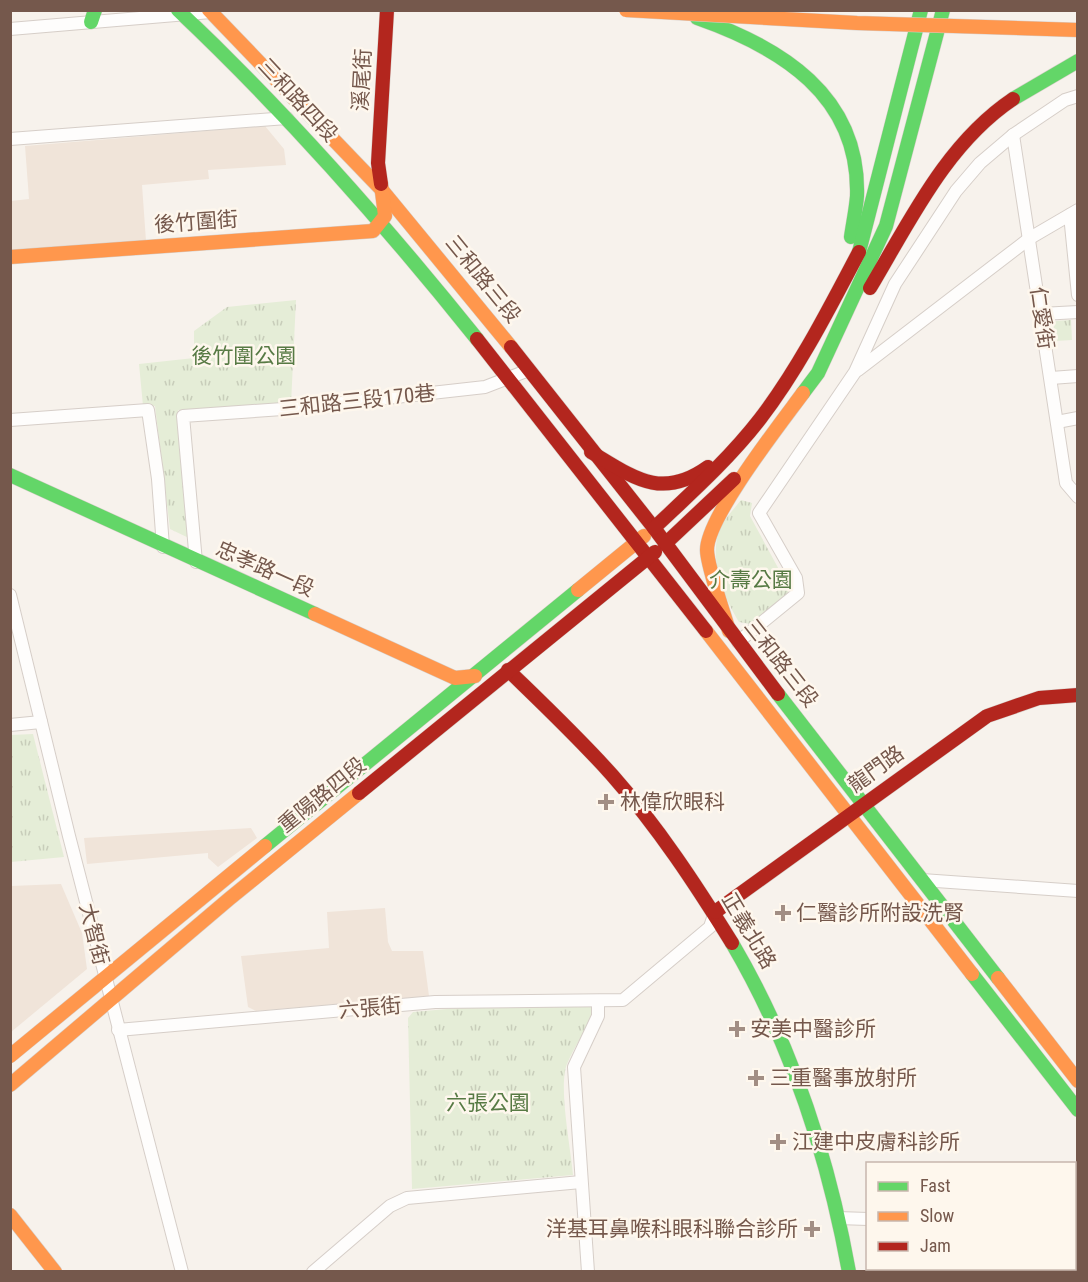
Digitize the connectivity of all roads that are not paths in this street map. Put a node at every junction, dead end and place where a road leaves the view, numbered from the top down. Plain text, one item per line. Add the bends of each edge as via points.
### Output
1 (387, 10) edge
2 (626, 10) edge
3 (671, 10) edge
4 (921, 10) edge
5 (943, 10) edge
6 (210, 11) edge
7 (180, 12) edge
8 (93, 16) edge
9 (10, 29) edge
10 (1077, 30) edge
11 (1077, 61) edge
12 (1077, 96) edge
13 (286, 118) junction
14 (1013, 135) junction
15 (10, 139) edge
16 (381, 189) junction
17 (1074, 213) edge
18 (381, 223) junction
19 (1030, 238) junction
20 (1076, 251) edge
21 (10, 257) edge
22 (839, 287) junction
23 (1077, 295) edge
24 (1077, 312) edge
25 (1041, 314) junction
26 (529, 370) junction
27 (855, 372) junction
28 (818, 373) junction
29 (1077, 376) edge
30 (509, 378) junction
31 (1051, 378) junction
32 (1077, 418) edge
33 (10, 420) edge
34 (759, 420) junction
35 (1057, 422) junction
36 (591, 452) junction
37 (754, 460) junction
38 (10, 475) edge
39 (1077, 497) edge
40 (654, 528) junction
41 (636, 543) junction
42 (665, 544) junction
43 (163, 547) junction
44 (647, 557) junction
45 (196, 562) junction
46 (10, 595) edge
47 (734, 637) junction
48 (508, 670) junction
49 (471, 676) junction
50 (1077, 694) edge
51 (41, 722) junction
52 (10, 724) edge
53 (864, 804) junction
54 (849, 814) junction
55 (922, 880) junction
56 (1077, 891) edge
57 (715, 912) junction
58 (105, 975) junction
59 (110, 998) junction
60 (598, 1001) junction
61 (118, 1030) junction
62 (16, 1046) edge
63 (10, 1056) edge
64 (1077, 1081) edge
65 (10, 1085) edge
66 (1077, 1110) edge
67 (581, 1182) junction
68 (10, 1215) edge
69 (838, 1218) junction
70 (866, 1220) edge
71 (55, 1272) edge
72 (182, 1272) edge
73 (313, 1272) edge
74 (588, 1272) edge
75 (849, 1272) edge

1 - 16 main road, 溪尾街 via 378,163
2 - 10 main road, bridge
3 - 22 main road via 746,35 780,54 832,104 846,130 857,178 858,204
4 - 22 main road via 862,243
5 - 28 main road via 886,226
6 - 7 street
6 - 16 main road, 三和路四段
7 - 8 street
7 - 13 main road, 三和路四段
8 - 9 street
11 - 28 main road via 986,119 951,160
12 - 14 street
13 - 15 street
13 - 18 main road, 三和路四段
14 - 19 street, 仁愛街
14 - 27 street via 980,163 956,191 895,284
16 - 18 main road, 溪尾街 via 385,216
16 - 26 main road, 三和路三段
17 - 19 street
17 - 20 street, 仁愛街
18 - 21 main road, 後竹圍街 via 373,231
18 - 30 main road, 三和路三段
19 - 25 street, 仁愛街
19 - 27 street
20 - 23 street, 仁愛街
22 - 34 main road via 779,393
24 - 25 street
25 - 31 street, 仁愛街
26 - 30 street, 三和路三段170巷
26 - 36 main road, 三和路三段
27 - 47 street via 759,513 796,578 798,593
28 - 37 main road
29 - 31 street
30 - 41 main road, 三和路三段
30 - 45 street, 三和路三段170巷 via 485,387 443,392 183,416
31 - 35 street, 仁愛街
32 - 35 street
33 - 43 street via 148,410
34 - 36 main road via 703,471 662,487 639,481
34 - 40 main road, 重陽路四段 via 727,458
35 - 39 street, 仁愛街 via 1066,483
36 - 40 main road, 三和路三段
37 - 42 main road, 重陽路四段
37 - 47 main road via 712,529 707,551
38 - 43 main road, 忠孝路一段
40 - 41 main road, 重陽路四段
40 - 42 main road, 三和路三段
41 - 44 main road, 三和路三段
41 - 49 main road, 重陽路四段
42 - 44 main road, 重陽路四段
42 - 47 main road, 三和路三段
43 - 45 main road, 忠孝路一段
44 - 48 main road, 重陽路四段
44 - 54 main road, 三和路三段
45 - 49 main road, 忠孝路一段 via 454,678
46 - 51 street, 大智街
47 - 53 main road, 三和路三段
48 - 49 main road, 忠孝路一段
48 - 57 main road, 正義北路 via 612,775
48 - 59 main road, 重陽路四段
49 - 58 main road, 重陽路四段
50 - 53 main road, 龍門路 via 1040,698 987,716
51 - 52 street
51 - 58 street, 大智街
53 - 54 main road, 龍門路
53 - 55 main road, 三和路三段
54 - 57 main road, 龍門路
54 - 66 main road, 三和路三段
55 - 56 street
55 - 64 main road, 三和路三段
57 - 60 street, 六張街 via 710,927 623,1000
57 - 69 main road, 正義北路 via 759,988 789,1057 821,1151
58 - 59 street, 大智街
58 - 62 main road, 重陽路四段
59 - 61 street, 大智街
59 - 65 main road, 重陽路四段
60 - 61 street, 六張街 via 435,1002
60 - 67 street via 598,1016 574,1067
61 - 72 street, 大智街
62 - 63 main road, 重陽路四段
67 - 73 street via 407,1198 390,1206
67 - 74 street
68 - 71 main road
69 - 70 street
69 - 75 main road, 正義北路

